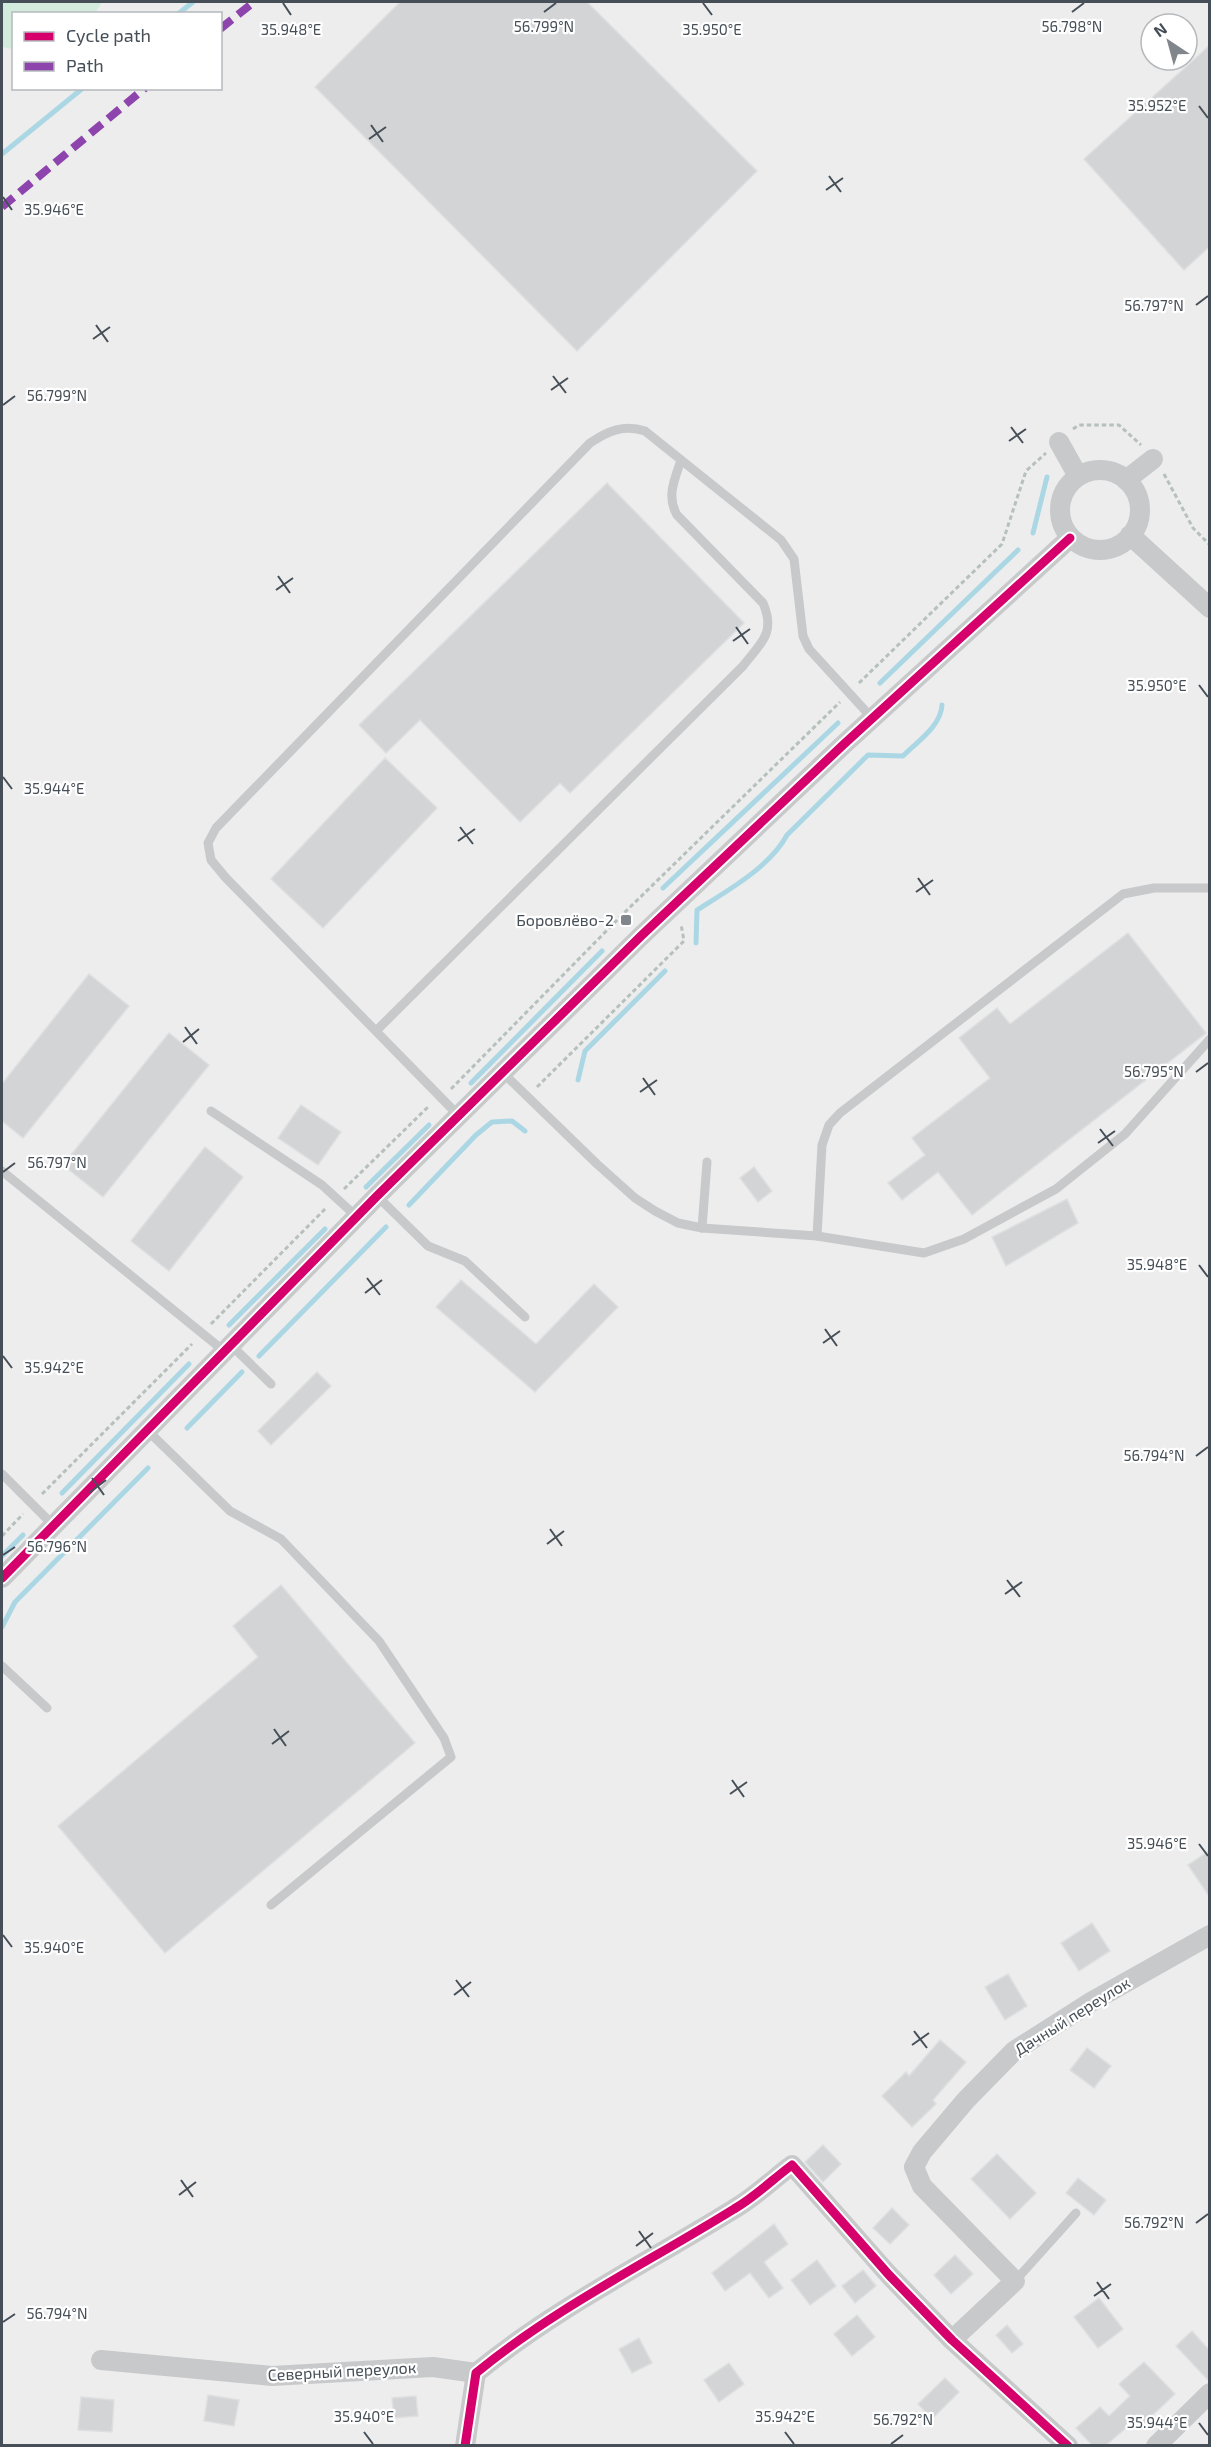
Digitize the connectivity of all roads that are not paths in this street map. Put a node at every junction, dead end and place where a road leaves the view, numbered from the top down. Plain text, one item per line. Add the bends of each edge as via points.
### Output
1 (1059, 442) road end
2 (1153, 459) road end
3 (681, 460) junction
4 (1078, 476) junction
5 (1126, 480) junction
6 (1130, 536) junction
7 (1071, 538) junction
8 (1209, 608) edge
9 (872, 718) junction
10 (1209, 888) edge
11 (378, 1030) junction
12 (1209, 1038) edge
13 (503, 1073) junction
14 (211, 1111) dead end
15 (459, 1116) junction
16 (707, 1162) dead end
17 (2, 1172) edge
18 (377, 1196) junction
19 (357, 1217) junction
20 (702, 1228) junction
21 (817, 1236) junction
22 (525, 1317) dead end
23 (227, 1348) junction
24 (271, 1384) dead end
25 (148, 1431) junction
26 (2, 1474) edge
27 (54, 1526) junction
28 (2, 1578) edge
29 (2, 1666) edge
30 (47, 1708) dead end
31 (271, 1905) dead end
32 (1209, 1935) edge
33 (1076, 2213) dead end
34 (1016, 2281) junction
35 (952, 2340) junction
36 (101, 2360) dead end
37 (476, 2373) junction
38 (1209, 2393) edge
39 (465, 2445) edge
40 (1068, 2445) edge
41 (1156, 2445) edge

1 - 4 street
2 - 5 street
3 - 9 lane via 788,549 794,559 803,636 809,649
3 - 11 lane via 671,505 763,603 769,629 763,642
3 - 11 lane via 645,431 634,428 607,431 591,443 211,835 211,860
4 - 5 street via 1101,470 1115,472
4 - 7 street via 1060,501 1059,515
5 - 6 street via 1140,504 1139,518
6 - 7 street via 1105,550 1080,546
6 - 8 street
7 - 9 street
9 - 13 street
10 - 21 lane via 1154,888 1123,894 840,1113 829,1125 822,1144
11 - 15 lane
12 - 21 lane via 1125,1134 1056,1189 964,1239 924,1253
13 - 15 street
13 - 20 lane via 635,1198 678,1223
14 - 19 lane via 322,1185
15 - 18 street
16 - 20 lane
17 - 23 lane via 202,1334
18 - 19 street
18 - 22 lane via 428,1246 465,1261
19 - 23 street
20 - 21 lane
23 - 24 lane
23 - 25 street
25 - 27 street
25 - 31 lane via 230,1511 281,1539 379,1641 444,1738 451,1757
26 - 27 lane
27 - 28 street
29 - 30 lane
32 - 34 street, Дачный переулок via 1014,2051 922,2152 914,2167 922,2186
33 - 34 lane
34 - 35 street
35 - 37 street via 792,2164 736,2208 513,2342
35 - 40 street
36 - 37 street, Северный переулок via 272,2376 433,2367
37 - 39 street
38 - 41 street

